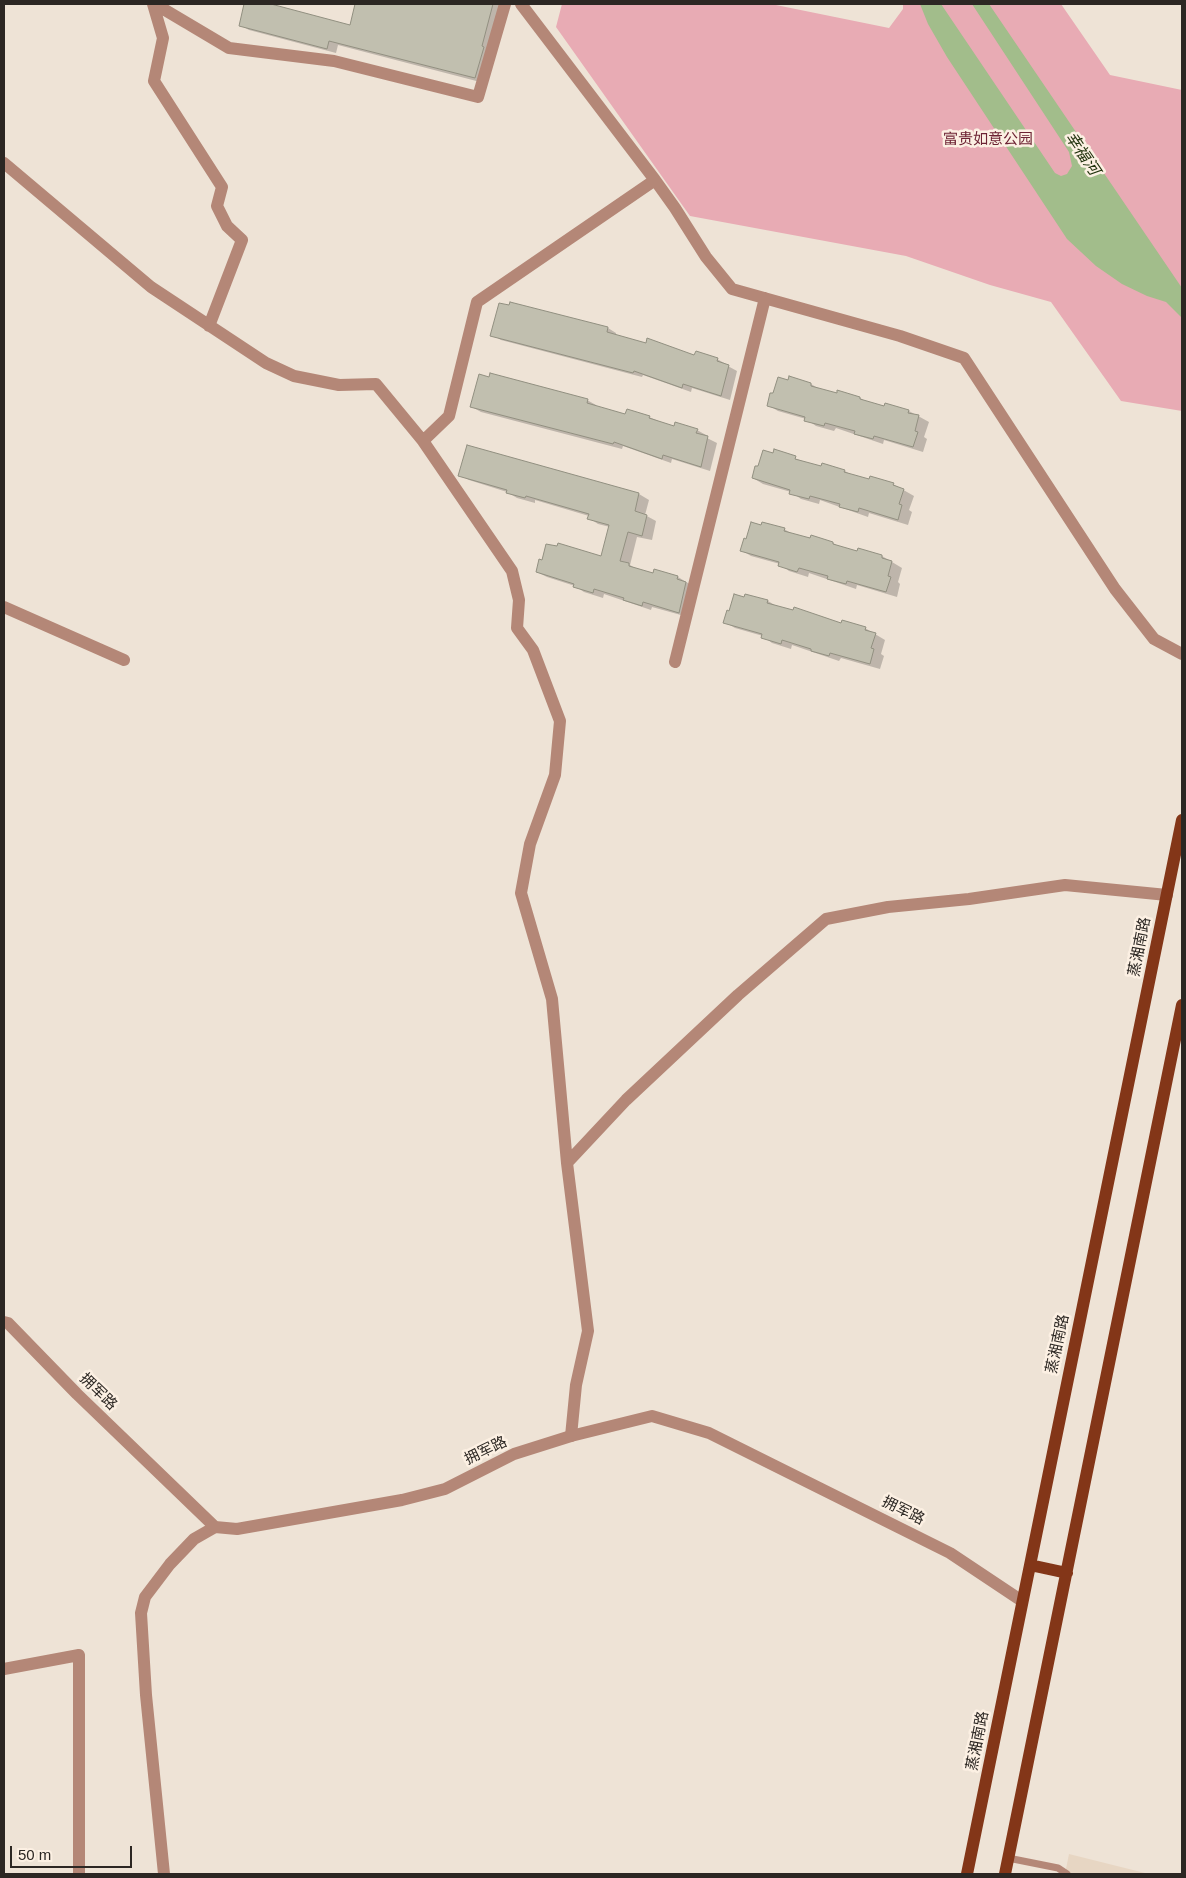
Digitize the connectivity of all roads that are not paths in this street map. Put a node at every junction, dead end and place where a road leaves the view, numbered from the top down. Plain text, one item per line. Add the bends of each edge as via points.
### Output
1 (154, 4) edge
2 (505, 4) edge
3 (521, 4) edge
4 (4, 163) edge
5 (655, 180) junction
6 (764, 298) junction
7 (209, 326) junction
8 (423, 441) junction
9 (4, 606) edge
10 (1182, 654) edge
11 (124, 660) dead end
12 (675, 662) dead end
13 (1182, 820) edge
14 (1167, 895) junction
15 (1182, 1013) edge
16 (568, 1163) junction
17 (4, 1322) edge
18 (571, 1436) junction
19 (215, 1527) junction
20 (1030, 1565) junction
21 (1068, 1573) junction
22 (1022, 1601) junction
23 (4, 1669) edge
24 (1008, 1858) junction
25 (79, 1874) edge
26 (164, 1874) edge
27 (967, 1874) edge
28 (1005, 1874) edge
29 (1067, 1874) edge

1 - 2 street via 229,48 334,61 478,97
1 - 7 street via 163,38 154,81 222,187 217,206 227,226 242,240
3 - 5 street
4 - 7 street via 151,287
5 - 6 street via 706,257 732,288
5 - 8 street via 477,302 449,416
6 - 10 street via 900,336 964,358 1115,589 1154,639
6 - 12 street
7 - 8 street via 266,363 294,376 339,385 376,384
8 - 16 street via 512,571 519,600 517,628 533,650 560,721 555,774 530,844 520,893 552,999
9 - 11 street
13 - 14 main road, 蒸湘南路
14 - 16 street via 1065,885 888,907 826,919 738,995 633,1094
14 - 20 main road, 蒸湘南路
15 - 21 main road
16 - 18 street via 588,1330 576,1385
17 - 19 street, 拥军路
18 - 19 street, 拥军路 via 514,1454 445,1489 402,1500 237,1529
18 - 22 street, 拥军路 via 652,1416 709,1433 950,1553
19 - 26 street via 194,1540 170,1564 145,1597 141,1613
20 - 21 main road
20 - 22 main road, 蒸湘南路
21 - 24 main road
22 - 27 main road, 蒸湘南路
23 - 25 street via 79,1655
24 - 28 main road
24 - 29 lane via 1058,1868

